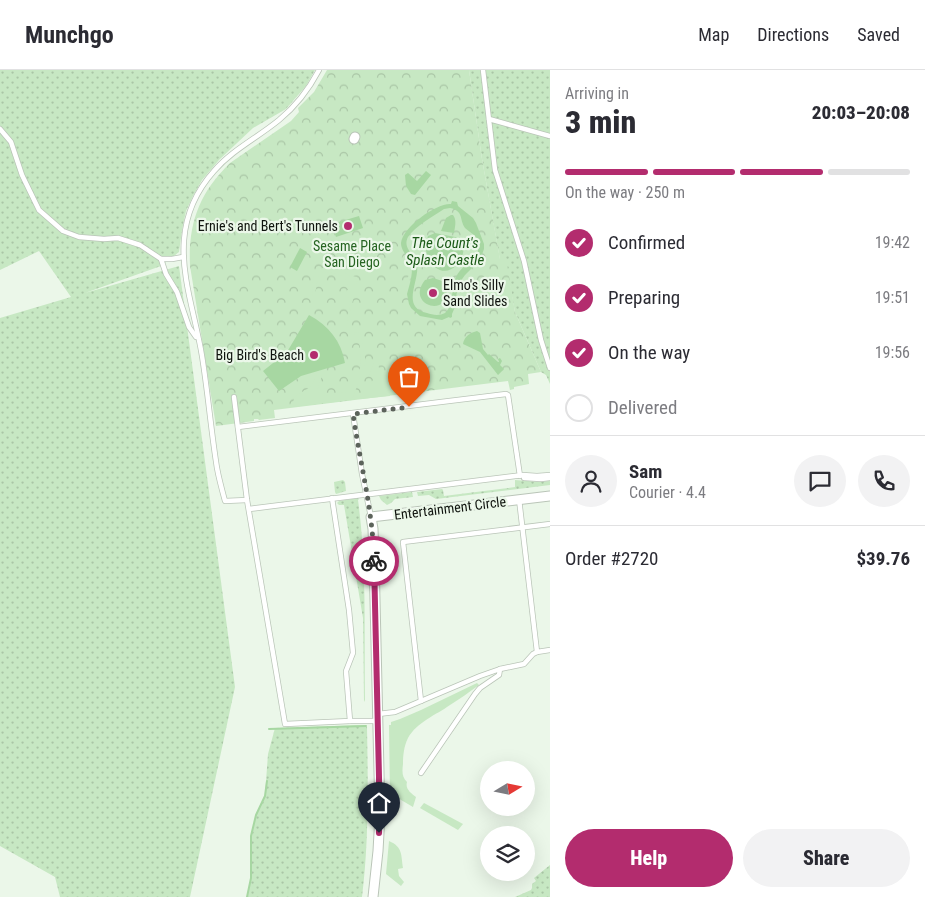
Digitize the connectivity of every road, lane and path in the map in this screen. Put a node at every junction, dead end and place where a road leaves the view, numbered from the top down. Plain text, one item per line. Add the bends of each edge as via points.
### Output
1 (319, 70) edge
2 (483, 70) edge
3 (489, 119) junction
4 (0, 129) edge
5 (550, 136) edge
6 (183, 257) junction
7 (162, 259) junction
8 (199, 340) junction
9 (550, 368) edge
10 (234, 397) dead end
11 (353, 414) junction
12 (238, 428) junction
13 (520, 476) junction
14 (550, 476) edge
15 (367, 494) junction
16 (550, 496) edge
17 (332, 498) junction
18 (519, 499) junction
19 (248, 500) junction
20 (250, 509) junction
21 (371, 517) junction
22 (550, 524) edge
23 (522, 528) junction
24 (550, 650) edge
25 (537, 652) junction
26 (500, 669) junction
27 (421, 701) junction
28 (377, 717) junction
29 (350, 721) junction
30 (421, 773) dead end
31 (373, 897) edge

1 - 6 lane via 293,108 229,156 212,174 196,196 185,229
2 - 3 lane
3 - 5 lane
3 - 9 lane via 495,170 524,261
4 - 7 lane via 11,142 39,210 63,231 79,237 118,238 140,245
6 - 7 lane
6 - 8 lane
7 - 8 lane via 189,327
8 - 19 lane via 217,469 225,501
10 - 12 lane
11 - 12 lane
11 - 13 lane via 506,394
11 - 15 lane
12 - 19 lane
13 - 14 lane via 541,479
13 - 15 lane
15 - 17 lane
15 - 21 lane
16 - 18 street, Entertainment Circle
17 - 20 lane
17 - 29 lane via 353,653 346,671
18 - 21 street, Entertainment Circle
18 - 23 lane
19 - 20 lane
20 - 29 lane via 285,724
21 - 28 street
22 - 23 lane
23 - 25 lane
23 - 27 lane via 403,542
24 - 25 lane
25 - 26 lane via 524,664
26 - 27 lane
26 - 30 lane via 499,675 475,694
27 - 28 lane
28 - 29 lane
28 - 31 street via 380,815

